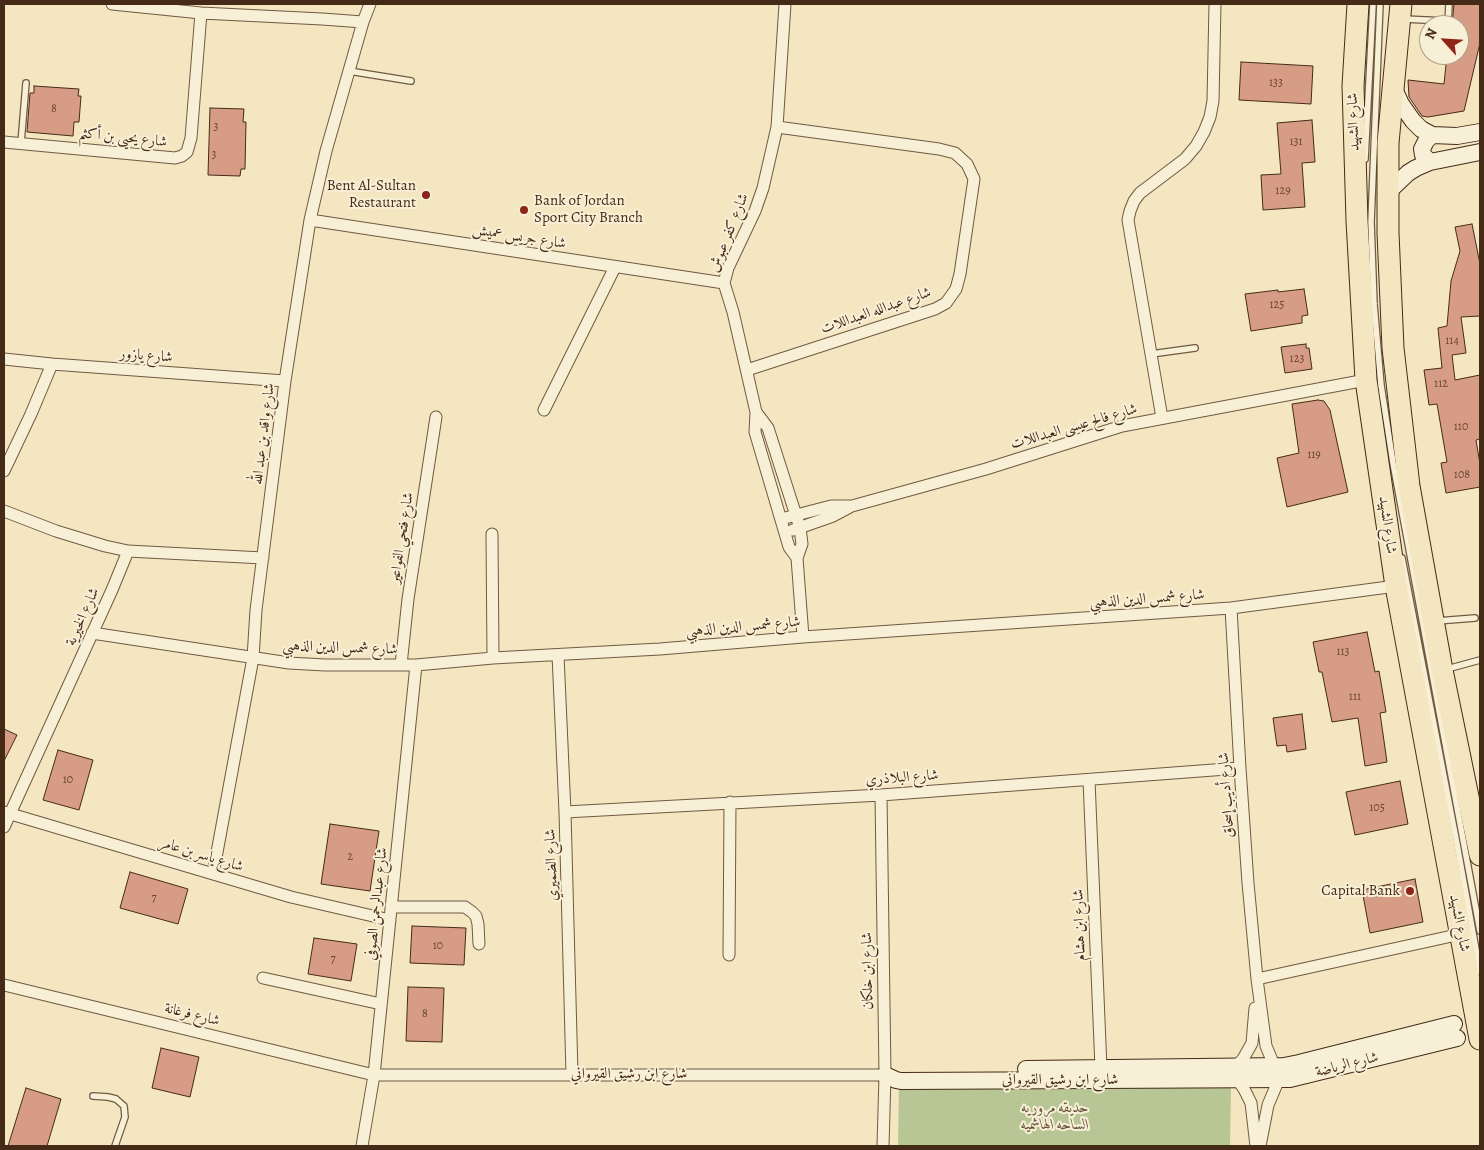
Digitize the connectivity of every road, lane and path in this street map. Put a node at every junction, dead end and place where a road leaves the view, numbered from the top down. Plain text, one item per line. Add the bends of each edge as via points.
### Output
1 (112, 4) edge
2 (370, 4) edge
3 (785, 4) edge
4 (1215, 4) edge
5 (1358, 4) edge
6 (1373, 4) edge
7 (1380, 4) edge
8 (1400, 12) edge
9 (201, 13) junction
10 (1419, 16) edge
11 (363, 22) junction
12 (349, 71) junction
13 (1394, 79) junction
14 (411, 81) dead end
15 (26, 84) dead end
16 (776, 127) junction
17 (1480, 132) edge
18 (1432, 135) junction
19 (4, 142) edge
20 (20, 143) junction
21 (1480, 152) edge
22 (1430, 162) junction
23 (1365, 164) dead end
24 (1388, 192) junction
25 (1364, 214) dead end
26 (310, 220) junction
27 (615, 267) junction
28 (724, 283) junction
29 (1195, 348) dead end
30 (1152, 354) junction
31 (4, 359) edge
32 (52, 364) junction
33 (747, 370) junction
34 (1372, 377) junction
35 (285, 381) junction
36 (544, 410) dead end
37 (756, 412) junction
38 (436, 417) dead end
39 (1162, 418) junction
40 (4, 471) edge
41 (852, 506) junction
42 (4, 511) edge
43 (796, 514) junction
44 (781, 519) junction
45 (800, 528) junction
46 (785, 532) junction
47 (492, 534) dead end
48 (1401, 547) dead end
49 (128, 551) junction
50 (263, 558) junction
51 (797, 558) junction
52 (1396, 586) junction
53 (1231, 608) junction
54 (1475, 618) dead end
55 (1433, 622) junction
56 (92, 633) junction
57 (804, 637) junction
58 (558, 655) junction
59 (253, 658) junction
60 (493, 658) junction
61 (1480, 660) edge
62 (401, 665) junction
63 (416, 665) junction
64 (1442, 670) junction
65 (1240, 768) junction
66 (1089, 780) junction
67 (881, 795) junction
68 (730, 802) junction
69 (565, 812) junction
70 (6, 813) edge
71 (4, 827) edge
72 (1480, 855) edge
73 (213, 874) junction
74 (392, 907) junction
75 (390, 920) junction
76 (1470, 932) edge
77 (479, 944) dead end
78 (728, 955) dead end
79 (1480, 972) edge
80 (262, 978) dead end
81 (1257, 979) junction
82 (4, 985) edge
83 (381, 1004) junction
84 (1455, 1031) dead end
85 (1480, 1039) edge
86 (1101, 1068) junction
87 (1276, 1072) junction
88 (1236, 1073) junction
89 (572, 1074) junction
90 (374, 1075) junction
91 (885, 1075) junction
92 (93, 1096) dead end
93 (115, 1146) edge
94 (362, 1146) edge
95 (883, 1146) edge
96 (1258, 1146) edge

1 - 9 street
2 - 11 street, شارع واقد بن عبد الله
3 - 16 street, شارع كفر عبوش
4 - 30 street via 1214,101 1204,132 1185,158 1140,193 1128,220
5 - 34 highway, شارع الشهيد via 1353,86 1357,221
6 - 23 lane
7 - 76 lane via 1371,222 1380,375
8 - 10 lane
8 - 13 highway, شارع الشهيد
9 - 11 street
9 - 20 street, شارع يحيى بن أكثم via 191,138 187,152 182,156 175,158
11 - 12 street, شارع واقد بن عبد الله
12 - 14 lane
12 - 26 street, شارع واقد بن عبد الله
13 - 18 main road via 1395,91 1412,121
13 - 24 highway, شارع الشهيد via 1388,143
15 - 20 lane
16 - 28 street, شارع كفر عبوش via 763,188
16 - 33 street, شارع عبدالله العبداللات via 955,153 967,164 974,179 960,274 956,289 946,303
17 - 18 main road via 1457,136
18 - 22 main road via 1422,149
19 - 20 street, شارع يحيى بن أكثم
21 - 22 main road
22 - 24 main road via 1408,173
24 - 55 highway, شارع الشهيد via 1396,385 1408,486
25 - 34 lane
26 - 27 street, شارع جريس عميش
26 - 35 street, شارع واقد بن عبد الله
27 - 28 street, شارع جريس عميش
27 - 36 street
28 - 33 street, شارع كفر عبوش
29 - 30 lane
30 - 39 street
31 - 32 street, شارع يازور
32 - 35 street, شارع يازور
32 - 40 street
33 - 37 street, شارع كفر عبوش
34 - 39 street, شارع فالح عيسى العبداللات
34 - 52 highway, شارع الشهيد
35 - 50 street, شارع واقد بن عبد الله
37 - 43 street, شارع كفر عبوش via 768,428
37 - 44 street, شارع كفر عبوش via 755,432
38 - 62 street, شارع فتحي الفواعير
39 - 41 street, شارع فالح عيسى العبداللات via 1122,426 986,469
41 - 43 street, شارع فالح عيسى العبداللات via 831,506
41 - 45 street, شارع فالح عيسى العبداللات
42 - 49 street via 56,531
43 - 44 street, شارع فالح عيسى العبداللات
43 - 45 street, شارع كفر عبوش
44 - 46 street, شارع كفر عبوش
45 - 46 street, شارع فالح عيسى العبداللات
45 - 51 street, شارع كفر عبوش via 802,544
46 - 51 street, شارع كفر عبوش via 788,547
47 - 60 street
48 - 79 lane
49 - 50 street
49 - 56 street, شارع الخيرية
50 - 59 street, شارع واقد بن عبد الله
51 - 57 street, شارع كفر عبوش
52 - 53 street, شارع شمس الدين الذهبي
52 - 76 highway, شارع الشهيد
53 - 57 street, شارع شمس الدين الذهبي
53 - 65 street, شارع أديب إسحاق
54 - 55 lane
55 - 64 highway, شارع الشهيد
56 - 59 street, شارع شمس الدين الذهبي
56 - 70 street, شارع الخيرية
57 - 58 street, شارع شمس الدين الذهبي
58 - 60 street, شارع شمس الدين الذهبي
58 - 69 street, شارع الضميري
59 - 62 street, شارع شمس الدين الذهبي via 325,665
59 - 73 street, شارع واقد بن عبد الله
60 - 63 street, شارع شمس الدين الذهبي
61 - 64 lane
62 - 63 street, شارع شمس الدين الذهبي
63 - 74 street, شارع عبدالرحمن الصوفي
64 - 72 highway, شارع الشهيد
65 - 66 street, شارع البلاذري
65 - 81 street, شارع أديب إسحاق
66 - 67 street, شارع البلاذري
66 - 86 street, شارع ابن هشام
67 - 68 street, شارع البلاذري
67 - 91 street, شارع ابن خلكان
68 - 69 street, شارع البلاذري
68 - 78 street
69 - 89 street, شارع الضميري
70 - 71 street, شارع الخيرية
70 - 73 street, شارع ياسر بن عامر
73 - 75 street, شارع ياسر بن عامر via 291,897
74 - 75 street, شارع عبدالرحمن الصوفي
74 - 77 street via 465,907 476,916
75 - 83 street, شارع عبدالرحمن الصوفي
76 - 81 street
76 - 85 highway, شارع الشهيد
80 - 83 street
81 - 87 street, شارع أديب إسحاق via 1266,1046
81 - 88 street, شارع أديب إسحاق via 1252,1043
82 - 90 street, شارع فرغانة
83 - 90 street, شارع عبدالرحمن الصوفي
84 - 87 main road, شارع الرياضة via 1298,1077
86 - 88 main road, شارع ابن رشيق القيرواني
86 - 91 main road, شارع ابن رشيق القيرواني via 897,1071
87 - 88 main road, شارع الرياضة
87 - 96 street
88 - 91 main road, شارع ابن رشيق القيرواني via 901,1080
88 - 96 street via 1251,1103
89 - 90 street, شارع ابن رشيق القيرواني
89 - 91 street, شارع ابن رشيق القيرواني
90 - 94 street, شارع عبدالرحمن الصوفي
91 - 95 street, شارع ابن خلكان
92 - 93 lane via 116,1099 124,1106 125,1117

